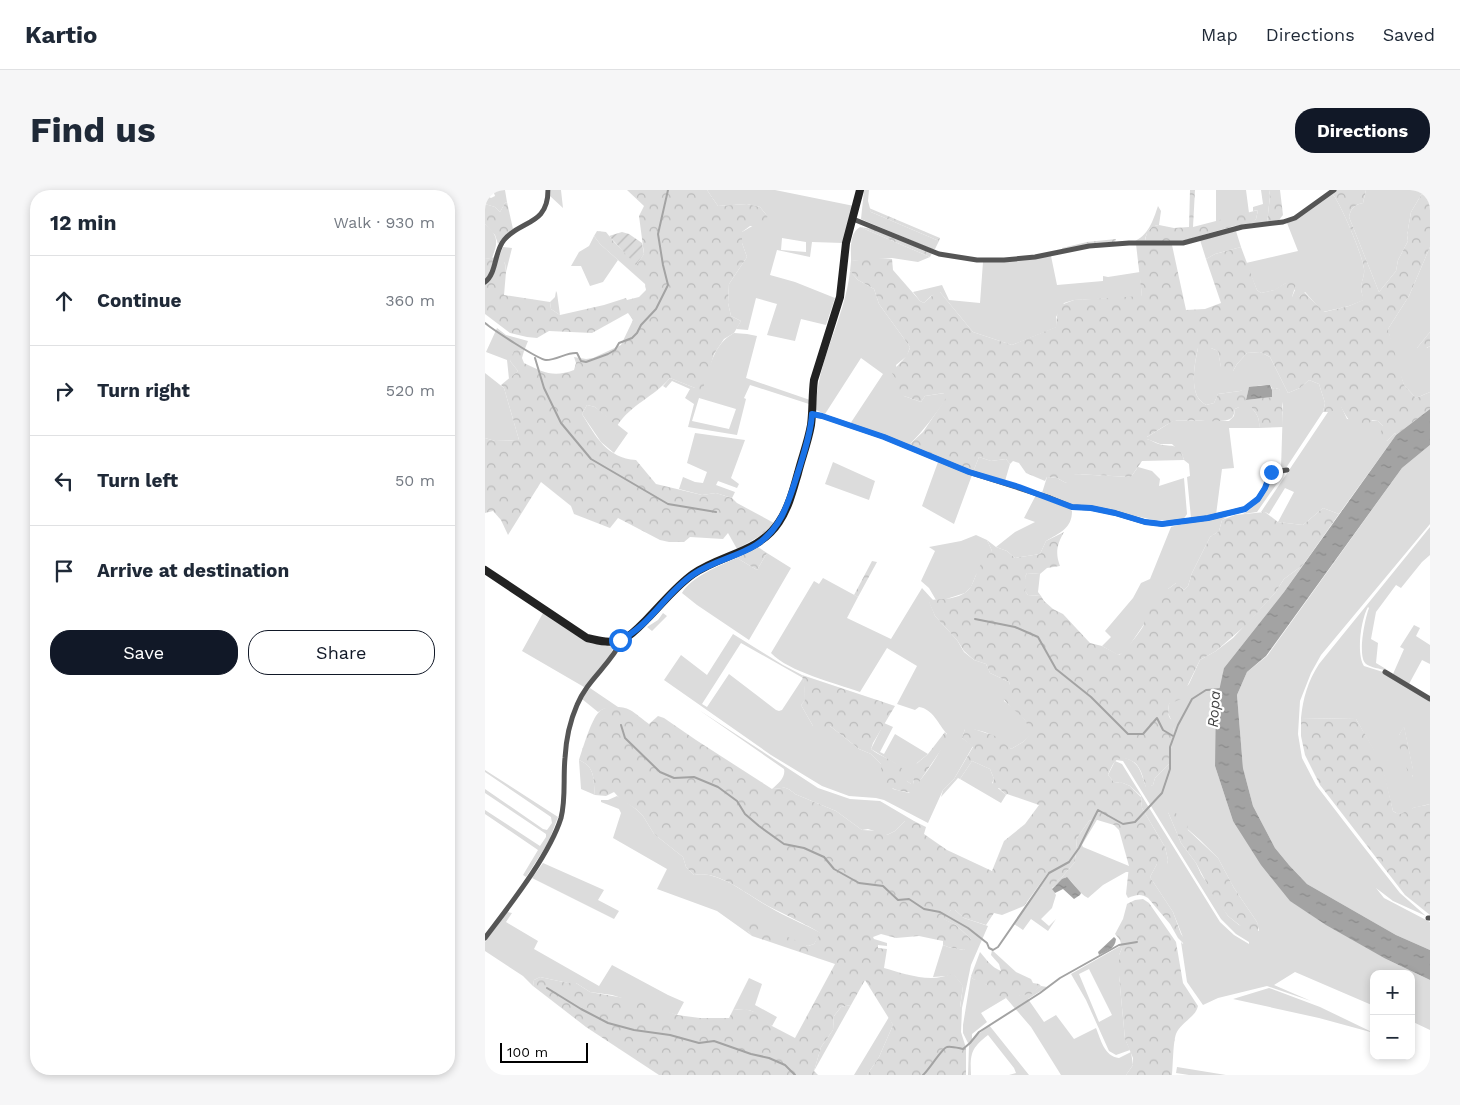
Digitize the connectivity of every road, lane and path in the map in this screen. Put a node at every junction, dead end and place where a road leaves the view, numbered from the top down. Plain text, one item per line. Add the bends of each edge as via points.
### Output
1 (548, 190) edge
2 (860, 190) edge
3 (1334, 190) edge
4 (853, 219) junction
5 (485, 282) edge
6 (812, 414) junction
7 (1287, 470) dead end
8 (485, 570) edge
9 (623, 639) junction
10 (1385, 672) dead end
11 (1430, 699) edge
12 (485, 938) edge

1 - 5 street via 545,207 536,220 504,240 491,278
2 - 4 street
3 - 4 street via 1295,218 1283,222 1242,227 1183,243 1089,246 1004,260 939,254
4 - 6 street via 846,243 840,297 814,380
6 - 7 street via 884,437 969,472 1072,507 1091,508 1145,522 1162,524 1245,509 1258,499 1271,472
6 - 9 street via 809,436 789,502 779,523 754,546 693,574 631,635
8 - 9 street via 587,638 606,642
9 - 12 street via 576,707 565,757 564,800 556,830 528,878
10 - 11 street

